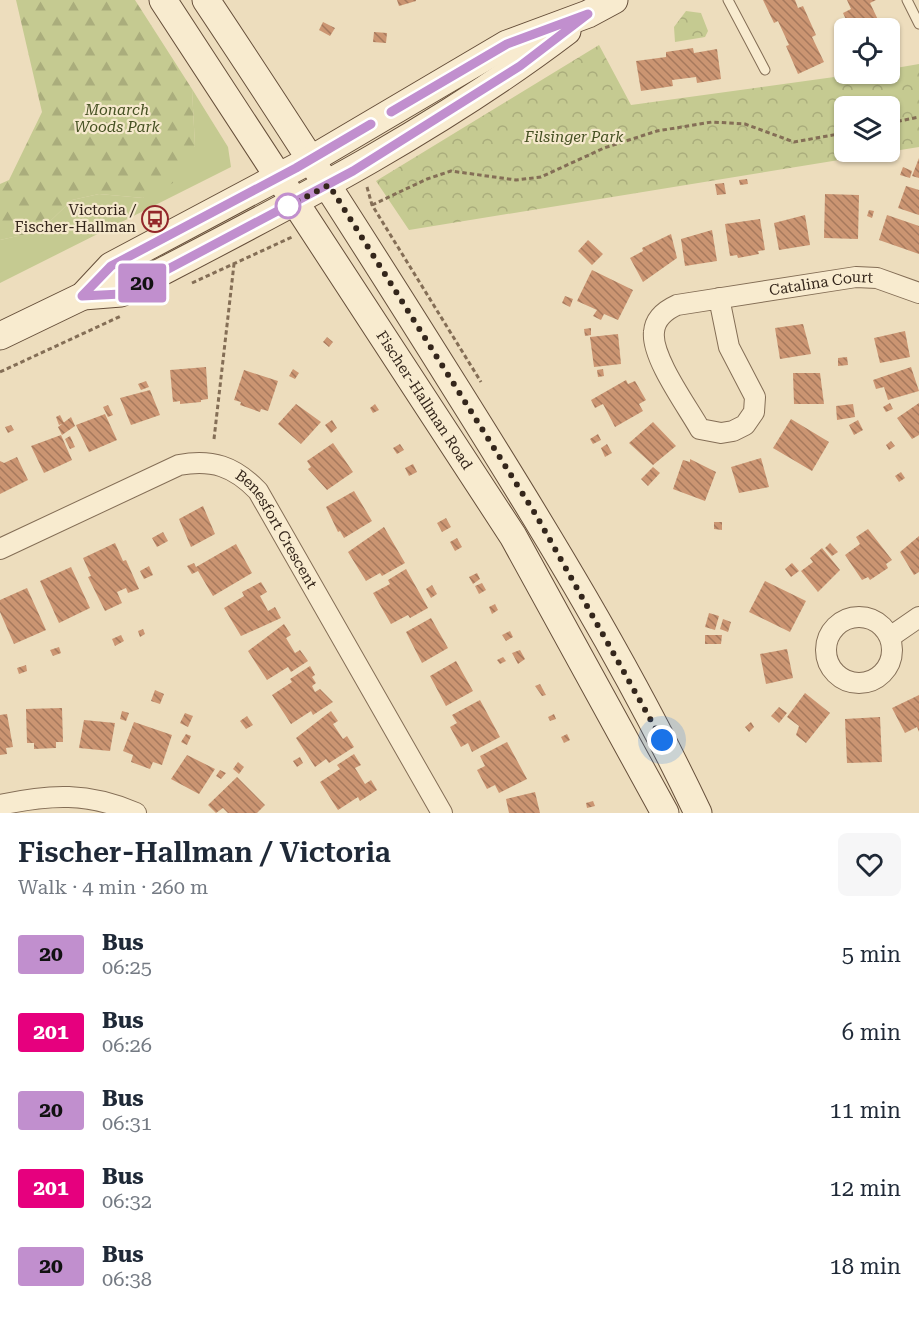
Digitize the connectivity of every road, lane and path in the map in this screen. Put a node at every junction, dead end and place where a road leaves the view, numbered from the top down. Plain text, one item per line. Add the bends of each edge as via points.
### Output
1 (163, 0) edge
2 (206, 0) edge
3 (614, 0) edge
4 (728, 0) edge
5 (907, 0) edge
6 (588, 14) junction
7 (919, 24) edge
8 (765, 70) dead end
9 (919, 117) edge
10 (900, 121) edge
11 (834, 135) edge
12 (312, 159) junction
13 (279, 177) junction
14 (329, 185) junction
15 (364, 197) dead end
16 (295, 202) junction
17 (234, 264) dead end
18 (919, 293) edge
19 (82, 296) junction
20 (719, 298) junction
21 (0, 336) edge
22 (214, 439) dead end
23 (0, 549) edge
24 (919, 617) edge
25 (890, 637) dead end
26 (0, 805) edge
27 (136, 813) edge
28 (442, 813) edge
29 (665, 813) edge
30 (698, 813) edge

1 - 13 main road, Fischer-Hallman Road
2 - 12 main road
3 - 6 main road
4 - 8 lane
5 - 7 lane
6 - 12 main road via 507,44
6 - 14 main road via 520,66
9 - 10 path
11 - 15 path via 794,142 745,124 712,122 657,131 604,148 541,177 516,180 451,171 372,205 367,190
12 - 13 main road
12 - 14 main road
13 - 16 main road, Fischer-Hallman Road
13 - 19 main road via 111,266
14 - 16 main road
14 - 30 main road via 536,515 674,760
16 - 19 main road via 121,294
16 - 29 main road, Fischer-Hallman Road via 513,536
17 - 22 path
18 - 20 street, Catalina Court via 877,278 856,277
19 - 21 main road
20 - 20 street, Catalina Court via 677,304 664,311 653,329 654,346 700,429 721,433 745,425 754,412 755,397 729,347
23 - 28 street, Benesfort Crescent via 179,465 212,462 243,475 258,491
24 - 25 street
26 - 27 street via 41,796 74,796

